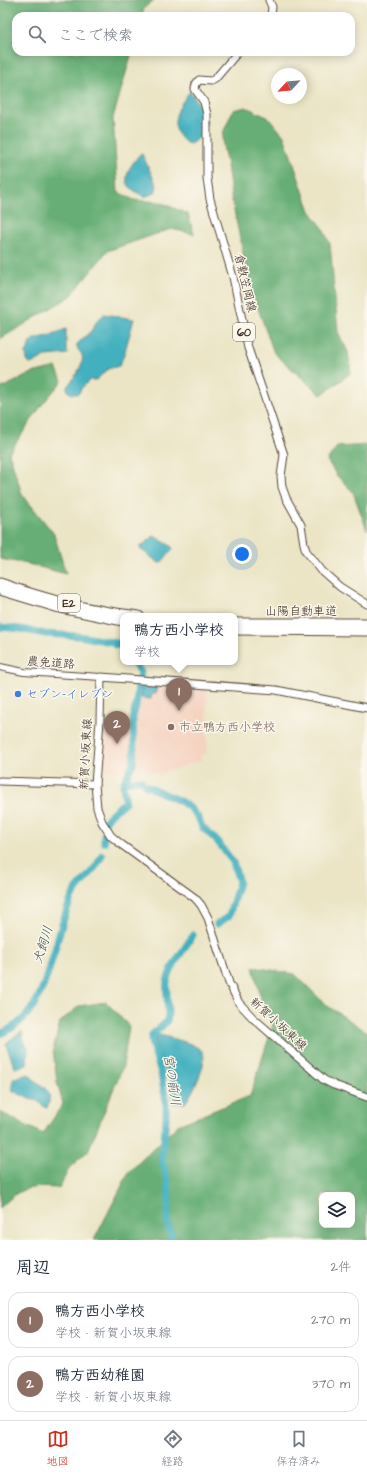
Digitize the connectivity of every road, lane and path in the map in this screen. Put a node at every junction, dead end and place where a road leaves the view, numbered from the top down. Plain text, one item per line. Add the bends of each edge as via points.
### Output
1 (269, 0) edge
2 (271, 12) edge
3 (235, 56) edge
4 (0, 583) edge
5 (0, 590) edge
6 (367, 604) edge
7 (121, 613) edge
8 (120, 620) edge
9 (238, 623) edge
10 (367, 623) edge
11 (238, 630) edge
12 (367, 631) edge
13 (0, 667) edge
14 (101, 677) junction
15 (367, 708) edge
16 (0, 781) edge
17 (95, 784) junction
18 (367, 1097) edge

1 - 2 main road
3 - 6 main road, 倉敷笠岡線 / 60 via 215,79 199,80 195,89 208,114 207,178 210,199 234,278 248,348 284,455 282,487 301,525 306,551 322,571 340,587
4 - 7 highway, E2 via 84,607
5 - 8 highway, E2 via 56,607
9 - 10 highway, 山陽自動車道
11 - 12 highway, 山陽自動車道
13 - 14 street, 農免道路 via 24,672
14 - 15 main road via 276,690
14 - 17 main road, 新賀小坂東線
16 - 17 main road
17 - 18 main road, 新賀小坂東線 via 99,816 111,836 190,894 201,905 208,918 229,983 246,1011 324,1080

